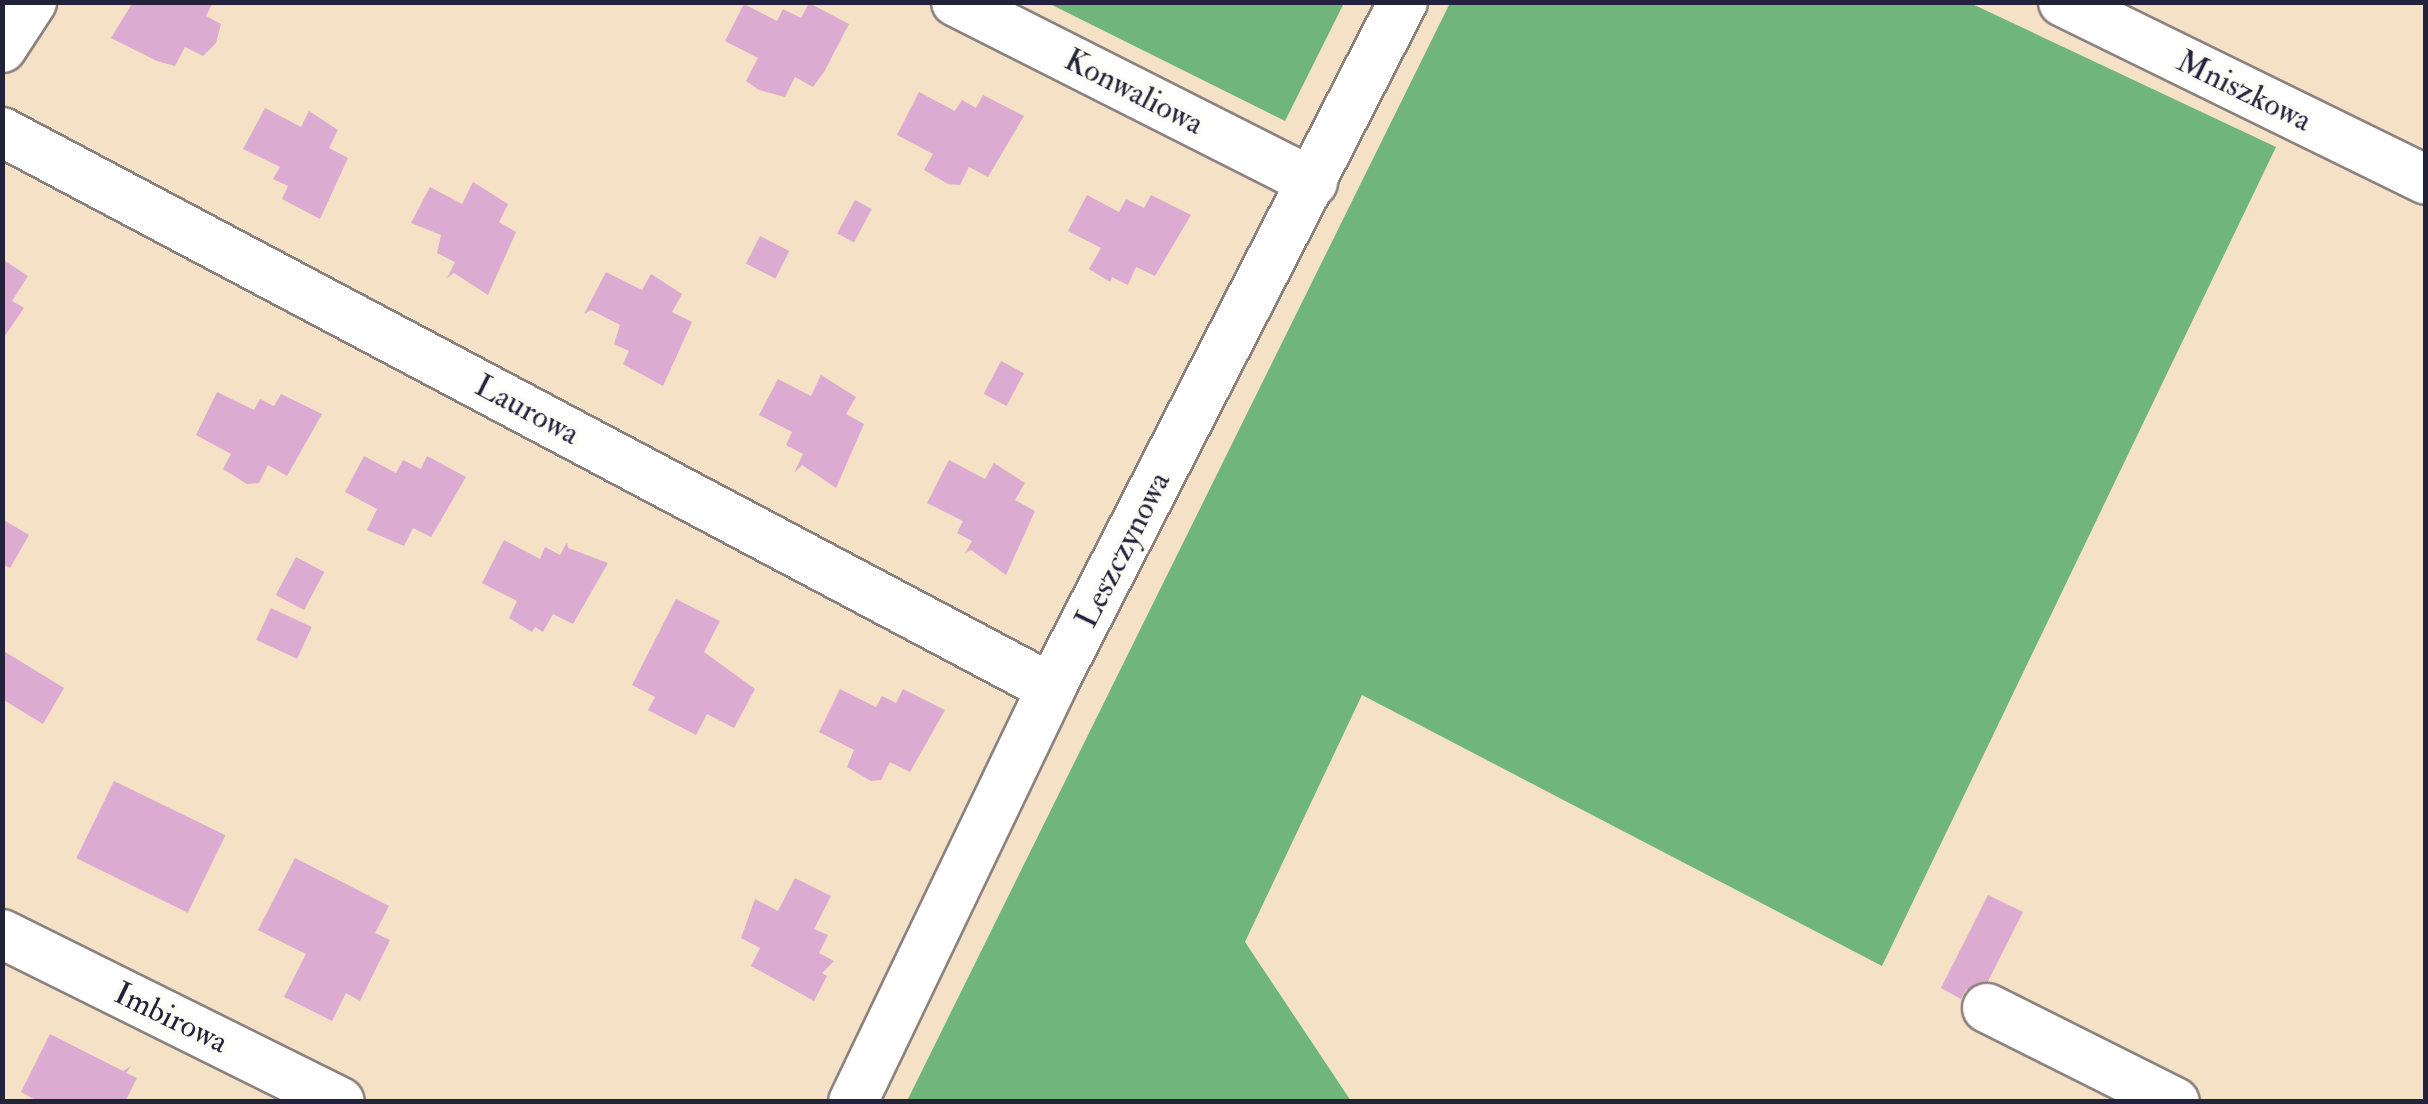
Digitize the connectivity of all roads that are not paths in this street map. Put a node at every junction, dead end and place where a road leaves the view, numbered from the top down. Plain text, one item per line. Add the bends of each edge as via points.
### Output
1 (32, 2) edge
2 (956, 2) edge
3 (1403, 2) edge
4 (2063, 2) edge
5 (2, 48) edge
6 (2, 132) edge
7 (2426, 180) edge
8 (1313, 182) junction
9 (1052, 688) junction
10 (2, 934) edge
11 (1987, 1008) dead end
12 (340, 1102) edge
13 (854, 1102) edge
14 (2176, 1102) edge

1 - 5 street
2 - 8 street, Konwaliowa
3 - 8 street, Leszczynowa
4 - 7 street, Mniszkowa
6 - 9 street, Laurowa
8 - 9 street, Leszczynowa
9 - 13 street, Leszczynowa
10 - 12 street, Imbirowa
11 - 14 street

